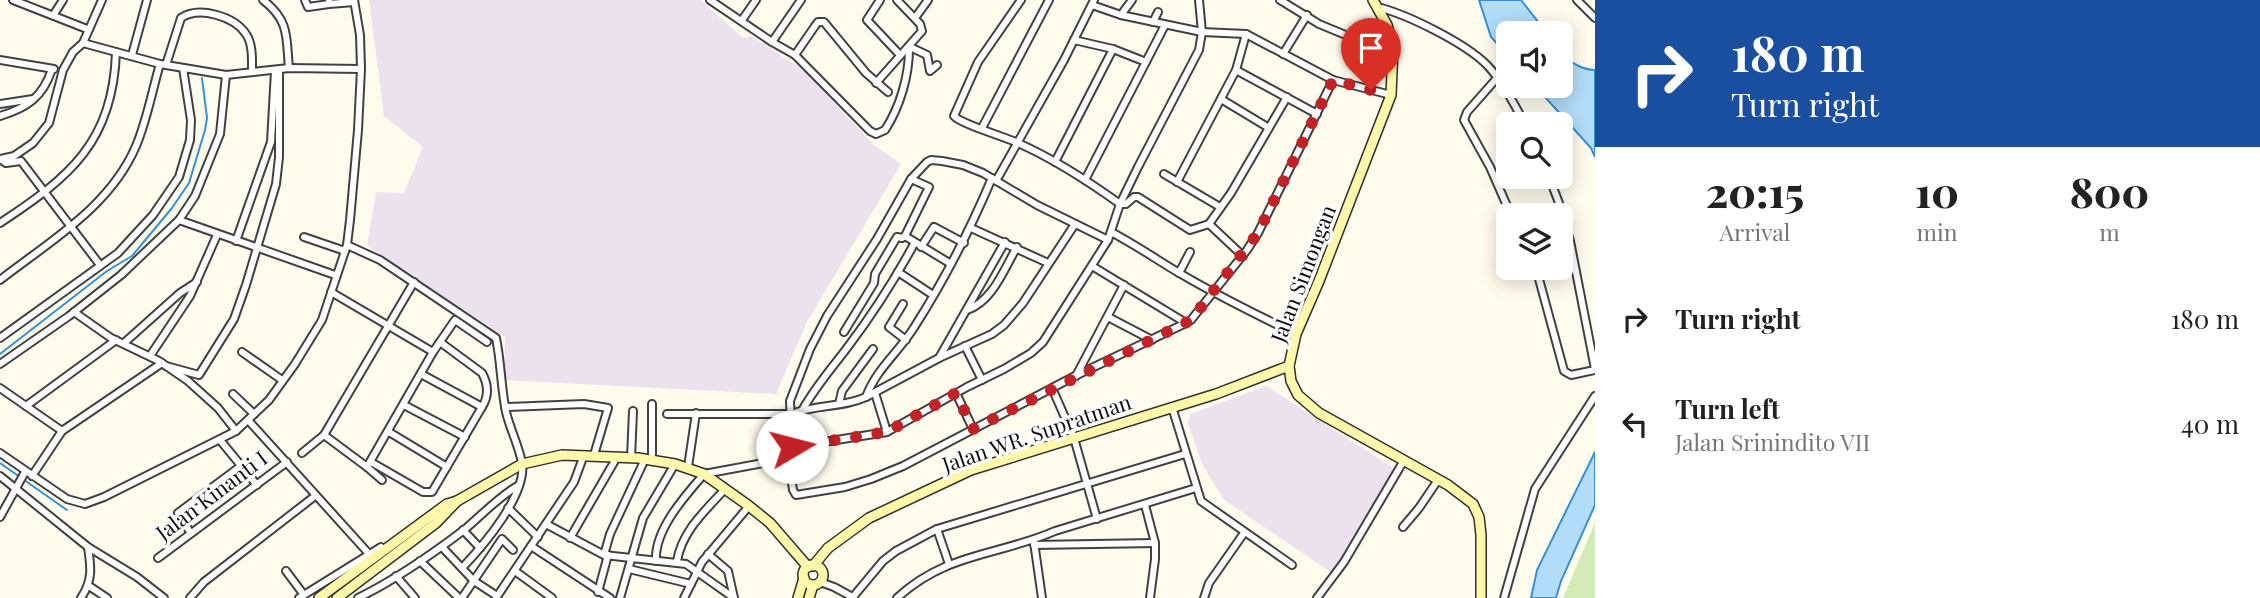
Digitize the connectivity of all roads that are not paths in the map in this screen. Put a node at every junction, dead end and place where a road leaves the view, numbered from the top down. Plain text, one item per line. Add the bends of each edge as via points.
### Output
1 (13, 0) edge
2 (63, 0) edge
3 (102, 0) edge
4 (147, 0) edge
5 (263, 0) edge
6 (304, 0) edge
7 (710, 0) edge
8 (756, 0) edge
9 (801, 0) edge
10 (880, 0) edge
11 (897, 0) edge
12 (928, 0) edge
13 (1021, 0) edge
14 (1049, 0) edge
15 (1132, 0) edge
16 (1199, 0) edge
17 (1280, 0) edge
18 (1577, 0) edge
19 (354, 1) edge
20 (329, 2) edge
21 (1093, 2) edge
22 (1375, 3) edge
23 (1158, 12) dead end
24 (54, 14) junction
25 (1121, 15) junction
26 (1307, 15) junction
27 (915, 18) junction
28 (1595, 18) edge
29 (742, 20) junction
30 (1153, 22) junction
31 (1165, 25) junction
32 (1387, 25) junction
33 (88, 29) junction
34 (1202, 32) junction
35 (1246, 34) junction
36 (1074, 40) junction
37 (772, 42) junction
38 (83, 43) junction
39 (909, 48) junction
40 (1113, 50) junction
41 (116, 51) junction
42 (1283, 54) junction
43 (132, 55) junction
44 (795, 55) junction
45 (900, 55) junction
46 (0, 61) edge
47 (1146, 62) junction
48 (163, 64) junction
49 (937, 65) dead end
50 (183, 68) junction
51 (289, 68) junction
52 (52, 69) junction
53 (361, 69) junction
54 (63, 70) junction
55 (277, 70) junction
56 (1236, 70) junction
57 (253, 72) junction
58 (226, 75) junction
59 (1496, 77) edge
60 (1496, 79) edge
61 (1333, 80) junction
62 (876, 82) junction
63 (888, 92) dead end
64 (1391, 95) junction
65 (1287, 97) junction
66 (37, 98) junction
67 (1221, 99) junction
68 (0, 104) edge
69 (42, 112) dead end
70 (1317, 114) junction
71 (0, 116) edge
72 (51, 117) junction
73 (982, 128) junction
74 (1269, 128) junction
75 (1018, 142) junction
76 (0, 159) edge
77 (1055, 162) junction
78 (1164, 174) dead end
79 (911, 179) junction
80 (994, 180) junction
81 (1085, 180) junction
82 (1177, 182) junction
83 (1554, 189) edge
84 (44, 192) junction
85 (1506, 203) edge
86 (1120, 204) junction
87 (1220, 207) junction
88 (179, 220) junction
89 (0, 223) edge
90 (1209, 224) junction
91 (1075, 225) junction
92 (71, 227) junction
93 (971, 228) junction
94 (1111, 232) junction
95 (217, 235) junction
96 (905, 236) junction
97 (304, 237) dead end
98 (1108, 240) junction
99 (236, 241) junction
100 (1005, 242) junction
101 (964, 243) junction
102 (918, 246) junction
103 (1017, 247) junction
104 (346, 248) junction
105 (256, 249) junction
106 (1191, 252) dead end
107 (1242, 256) junction
108 (1048, 263) junction
109 (951, 264) junction
110 (100, 265) junction
111 (1092, 265) junction
112 (898, 272) junction
113 (1179, 273) junction
114 (335, 275) junction
115 (0, 280) edge
116 (1539, 280) edge
117 (197, 282) junction
118 (414, 282) junction
119 (1124, 285) junction
120 (331, 292) junction
121 (1212, 292) junction
122 (933, 295) junction
123 (903, 304) dead end
124 (967, 310) junction
125 (74, 312) junction
126 (461, 312) junction
127 (1108, 317) junction
128 (455, 320) junction
129 (1186, 323) junction
130 (387, 325) junction
131 (844, 332) dead end
132 (1296, 334) junction
133 (0, 338) edge
134 (116, 340) junction
135 (906, 340) junction
136 (1153, 341) junction
137 (440, 342) junction
138 (487, 342) dead end
139 (124, 343) junction
140 (965, 346) junction
141 (873, 349) dead end
142 (242, 352) dead end
143 (433, 352) junction
144 (150, 356) junction
145 (939, 358) junction
146 (0, 364) edge
147 (164, 364) junction
148 (1289, 366) junction
149 (1595, 369) edge
150 (421, 374) junction
151 (1076, 376) junction
152 (282, 380) junction
153 (982, 380) junction
154 (0, 388) edge
155 (1052, 388) junction
156 (875, 393) junction
157 (956, 393) junction
158 (233, 394) dead end
159 (1595, 396) edge
160 (866, 397) junction
161 (652, 404) dead end
162 (839, 404) junction
163 (404, 405) junction
164 (26, 406) junction
165 (482, 407) junction
166 (505, 407) junction
167 (1172, 407) junction
168 (608, 408) junction
169 (803, 409) junction
170 (617, 411) dead end
171 (633, 411) dead end
172 (696, 413) junction
173 (254, 414) junction
174 (667, 414) dead end
175 (792, 414) junction
176 (248, 420) junction
177 (973, 429) junction
178 (62, 431) junction
179 (236, 431) junction
180 (389, 432) junction
181 (887, 432) junction
182 (324, 435) junction
183 (465, 437) junction
184 (1074, 438) junction
185 (220, 440) junction
186 (790, 450) junction
187 (0, 453) edge
188 (302, 453) dead end
189 (1185, 454) junction
190 (589, 455) junction
191 (617, 457) junction
192 (631, 458) junction
193 (648, 459) junction
194 (287, 462) junction
195 (1403, 462) junction
196 (769, 463) junction
197 (522, 464) junction
198 (675, 464) junction
199 (369, 465) junction
200 (242, 466) junction
201 (447, 467) junction
202 (688, 467) junction
203 (704, 474) junction
204 (0, 477) edge
205 (791, 477) junction
206 (22, 479) junction
207 (383, 480) dead end
208 (1437, 480) junction
209 (1087, 483) junction
210 (257, 485) junction
211 (520, 485) junction
212 (1196, 488) junction
213 (725, 489) junction
214 (315, 496) junction
215 (457, 501) junction
216 (1145, 505) junction
217 (749, 506) junction
218 (440, 508) junction
219 (508, 508) junction
220 (0, 517) edge
221 (1097, 519) junction
222 (546, 524) junction
223 (1403, 527) dead end
224 (937, 529) junction
225 (463, 530) junction
226 (190, 532) junction
227 (1244, 533) junction
228 (537, 537) junction
229 (569, 538) junction
230 (1034, 543) junction
231 (1155, 543) junction
232 (531, 546) junction
233 (88, 547) junction
234 (442, 547) junction
235 (480, 548) junction
236 (513, 550) dead end
237 (708, 554) junction
238 (370, 555) junction
239 (606, 555) junction
240 (158, 558) dead end
241 (632, 559) junction
242 (420, 561) junction
243 (656, 561) junction
244 (677, 561) junction
245 (949, 564) junction
246 (1292, 565) dead end
247 (811, 566) junction
248 (462, 568) junction
249 (629, 569) junction
250 (286, 571) dead end
251 (515, 571) junction
252 (696, 572) junction
253 (396, 576) junction
254 (804, 578) junction
255 (474, 581) junction
256 (691, 584) junction
257 (816, 584) junction
258 (89, 586) junction
259 (540, 590) junction
260 (373, 591) junction
261 (598, 592) junction
262 (302, 596) edge
263 (497, 597) edge
264 (853, 597) edge
265 (81, 598) edge
266 (107, 598) edge
267 (164, 598) edge
268 (190, 598) edge
269 (319, 598) edge
270 (337, 598) edge
271 (358, 598) edge
272 (378, 598) edge
273 (415, 598) edge
274 (461, 598) edge
275 (534, 598) edge
276 (552, 598) edge
277 (610, 598) edge
278 (620, 598) edge
279 (684, 598) edge
280 (734, 598) edge
281 (798, 598) edge
282 (809, 598) edge
283 (897, 598) edge
284 (1042, 598) edge
285 (1150, 598) edge
286 (1204, 598) edge
287 (1317, 598) edge
288 (1481, 598) edge
289 (1504, 598) edge

1 - 24 street
2 - 24 street
3 - 33 street
4 - 43 street
5 - 51 street via 278,12 286,27
6 - 20 street via 308,7
7 - 29 street
8 - 29 street
9 - 37 street
10 - 45 street via 867,20
11 - 27 street
12 - 27 street
13 - 73 street via 978,62 954,116
14 - 73 street
15 - 25 street
16 - 34 street
17 - 26 street
18 - 28 street
19 - 20 street
19 - 53 street
21 - 25 street
21 - 36 street
22 - 32 main road, Jalan Simongan
22 - 59 street via 1451,40 1478,57
23 - 30 street
24 - 33 street
25 - 30 street
26 - 32 street via 1351,36 1357,30
26 - 42 street
27 - 39 street via 922,31
29 - 37 street
30 - 31 street
31 - 34 street
31 - 47 street
32 - 64 main road, Jalan Simongan via 1393,47
33 - 38 street
34 - 35 street
34 - 86 street via 1195,59
35 - 42 street
35 - 56 street
36 - 40 street
36 - 75 street
37 - 44 street
38 - 41 street
38 - 54 street
39 - 44 street via 899,102 888,126 878,134
39 - 45 street
39 - 49 street via 927,55 930,71
40 - 47 street
40 - 77 street
41 - 43 street
41 - 84 street via 110,101 97,136 76,164
42 - 61 street
43 - 48 street
44 - 62 street via 818,22 824,22
45 - 62 street
46 - 52 street
47 - 81 street
48 - 50 street
48 - 57 street via 181,18 193,11 209,12 244,32
48 - 92 street via 136,146 122,173
50 - 58 street
50 - 110 street via 191,120 179,177 153,215
51 - 53 street
51 - 55 street
52 - 54 street
52 - 66 street
53 - 104 street
54 - 72 street
55 - 57 street
55 - 99 street via 271,142
55 - 105 street via 278,172
56 - 65 street
56 - 67 street
57 - 58 street
58 - 88 street via 220,134 195,196
60 - 85 street via 1464,120
61 - 64 street
61 - 70 street
62 - 63 street
64 - 132 main road, Jalan Simongan
65 - 70 street
65 - 74 street
66 - 68 street
66 - 71 street
67 - 74 street
67 - 82 street
69 - 72 street
70 - 107 street via 1266,220
72 - 76 street via 33,142 14,156
73 - 75 street
74 - 87 street
75 - 77 street
75 - 80 street
76 - 84 street via 20,161
77 - 81 street
78 - 82 street
79 - 80 street via 931,160 963,165
79 - 96 street via 929,187
79 - 175 street via 810,349 790,401
80 - 91 street
80 - 93 street
81 - 86 street
82 - 87 street
83 - 149 street via 1570,241
84 - 89 street
84 - 92 street
86 - 90 street via 1138,197 1190,230
86 - 94 street
87 - 90 street
88 - 95 street
88 - 125 street
90 - 107 street
91 - 98 street
91 - 108 street
92 - 110 street
92 - 115 street
93 - 100 street
93 - 101 street
94 - 98 street
94 - 113 street
95 - 99 street
95 - 117 street
96 - 102 street
96 - 131 street via 897,237
97 - 104 street
98 - 111 street
99 - 105 street
100 - 103 street
100 - 124 street
101 - 102 street via 934,227
101 - 109 street
102 - 109 street
102 - 112 street
103 - 108 street
103 - 124 street via 994,288
104 - 114 street
104 - 118 street via 380,260
105 - 114 street
105 - 147 street via 234,319 201,374
106 - 113 street
107 - 121 street
108 - 140 street via 1004,325
109 - 122 street
110 - 133 street
111 - 119 street
111 - 153 street via 1043,342
112 - 122 street
112 - 169 street
113 - 121 street
114 - 120 street
116 - 149 street via 1564,371 1569,375
117 - 139 street
117 - 144 street
118 - 126 street
118 - 130 street
119 - 127 street
119 - 129 street
120 - 130 street
120 - 152 street via 322,320
121 - 129 street
121 - 132 street
122 - 135 street
123 - 135 street via 889,327
124 - 145 street
125 - 134 street
125 - 146 street
126 - 128 street
126 - 166 street via 496,338
127 - 136 street
127 - 151 street
128 - 137 street
128 - 138 street
129 - 136 street
130 - 143 street
130 - 182 street
132 - 148 main road, Jalan Simongan
134 - 139 street
134 - 164 street
135 - 160 street via 876,376
136 - 151 street
137 - 143 street
137 - 165 street via 486,379
139 - 144 street
140 - 145 street
140 - 153 street
141 - 162 street via 842,391
142 - 152 street
143 - 150 street
144 - 147 street
145 - 156 street
147 - 178 street
147 - 179 street via 207,397
148 - 167 main road, Jalan WR. Supratman
148 - 195 main road, Jalan Simongan via 1294,388 1303,400
150 - 163 street
150 - 165 street
151 - 155 street
152 - 173 street
153 - 157 street
154 - 164 street
155 - 177 street
155 - 184 street
156 - 160 street
156 - 181 street
157 - 177 street
157 - 181 street
158 - 173 street
159 - 289 street via 1535,489
160 - 162 street
161 - 193 street
162 - 169 street
163 - 180 street
163 - 183 street
164 - 178 street
165 - 183 street
166 - 168 street via 584,404
166 - 197 street
167 - 184 main road, Jalan WR. Supratman
167 - 189 street
168 - 170 street
168 - 190 street
169 - 175 street
171 - 192 street
172 - 174 street
172 - 175 street
172 - 202 street
173 - 176 street
175 - 186 street
176 - 179 street
176 - 194 street
177 - 205 street via 872,480 798,495
178 - 206 street
179 - 185 street
180 - 199 street
180 - 201 street
181 - 186 street
182 - 188 street
182 - 199 street
183 - 201 street
184 - 209 street
184 - 247 main road, Jalan WR. Supratman via 971,470 869,518
185 - 200 street
185 - 206 street via 85,504
186 - 196 street
186 - 205 street
187 - 206 street
189 - 209 street
189 - 212 street
190 - 191 main road
190 - 197 main road via 562,455
190 - 222 street
191 - 192 main road
191 - 229 street
192 - 193 main road
193 - 198 main road
193 - 239 street via 610,534
194 - 210 street, Jalan Kinanti I
194 - 214 street
195 - 208 main road, Jalan Simongan
195 - 287 street via 1344,562
196 - 203 street
196 - 205 street
197 - 211 street
197 - 215 main road
198 - 202 main road
198 - 241 street via 643,518
199 - 201 street via 428,493
199 - 207 street
200 - 210 street
200 - 226 street via 178,513
202 - 203 main road
203 - 213 main road
203 - 243 street via 667,524
204 - 206 street
206 - 220 street
206 - 233 street
208 - 223 street
208 - 288 main road, Jalan Simongan via 1465,496 1479,517
209 - 221 street
209 - 224 street
210 - 226 street, Jalan Kinanti I
211 - 219 street
211 - 225 street
212 - 216 street
212 - 227 street via 1201,500
213 - 217 main road
213 - 244 street via 688,530
214 - 238 street
214 - 268 street via 204,582
215 - 218 main road
215 - 270 main road via 436,523
216 - 221 street
216 - 231 street
217 - 237 street
217 - 247 main road
218 - 238 street
218 - 269 main road
219 - 228 street
219 - 235 street
221 - 230 street via 1055,531
222 - 228 street
222 - 229 street
224 - 245 street
224 - 264 street via 883,561
225 - 234 street
225 - 235 street
226 - 240 street, Jalan Kinanti I
227 - 246 street
227 - 286 street via 1209,583
228 - 232 street
229 - 239 street
230 - 231 street
230 - 245 street
230 - 284 street
231 - 285 street
232 - 251 street
232 - 261 street
233 - 258 street
233 - 267 street
234 - 242 street
234 - 248 street
235 - 248 street
236 - 255 street via 502,539
237 - 252 street
237 - 280 street via 728,571
238 - 262 street
239 - 241 street
239 - 261 street
241 - 243 street
241 - 249 street
242 - 253 street
242 - 274 street
243 - 244 street
244 - 252 street
245 - 283 street via 915,581
247 - 254 main road
247 - 257 main road via 823,573
248 - 255 street
249 - 256 street
249 - 278 street
250 - 262 street
251 - 259 street
251 - 263 street
252 - 256 street
252 - 280 street
253 - 260 street
253 - 273 street
254 - 257 main road
254 - 281 main road
255 - 263 street
255 - 274 street
256 - 279 street
257 - 264 street
257 - 282 main road
258 - 265 street
258 - 266 street
259 - 275 street
259 - 276 street
260 - 271 street
260 - 272 street
261 - 277 street

